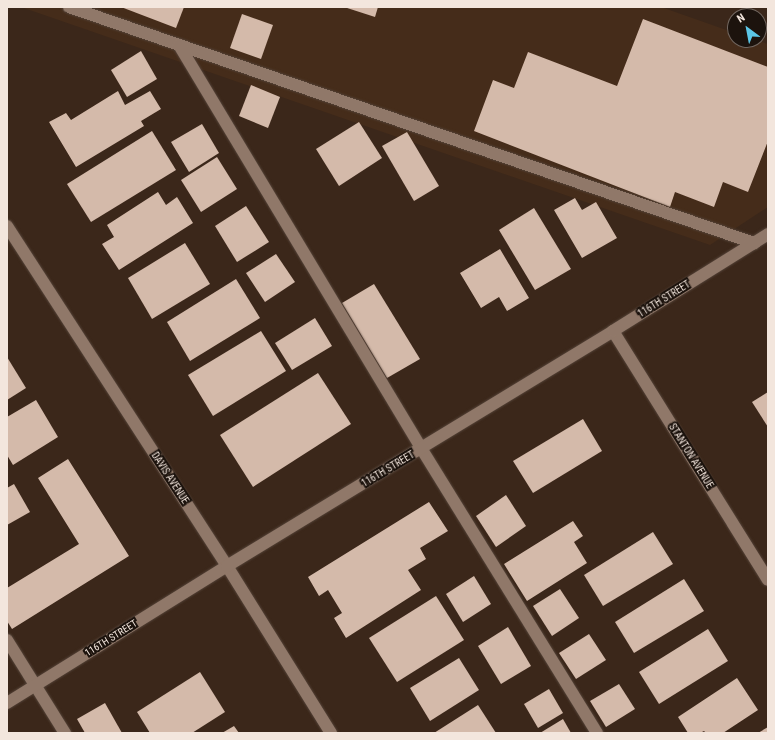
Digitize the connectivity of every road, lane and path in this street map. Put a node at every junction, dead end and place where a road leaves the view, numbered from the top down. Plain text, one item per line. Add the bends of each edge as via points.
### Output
1 (69, 7) edge
2 (179, 45) junction
3 (7, 226) edge
4 (768, 234) edge
5 (754, 243) junction
6 (613, 331) junction
7 (421, 448) junction
8 (227, 566) junction
9 (768, 580) edge
10 (7, 640) edge
11 (36, 686) junction
12 (7, 703) edge
13 (65, 733) edge
14 (331, 733) edge
15 (597, 733) edge

1 - 2 street
2 - 5 street
2 - 7 street
3 - 8 street, DAVIS AVENUE
4 - 5 street, 116TH STREET
5 - 6 street, 116TH STREET
6 - 7 street, 116TH STREET
6 - 9 street, STANTON AVENUE
7 - 8 street, 116TH STREET
7 - 15 street
8 - 11 street, 116TH STREET
8 - 14 street, DAVIS AVENUE
10 - 11 street
11 - 12 street, 116TH STREET
11 - 13 street

